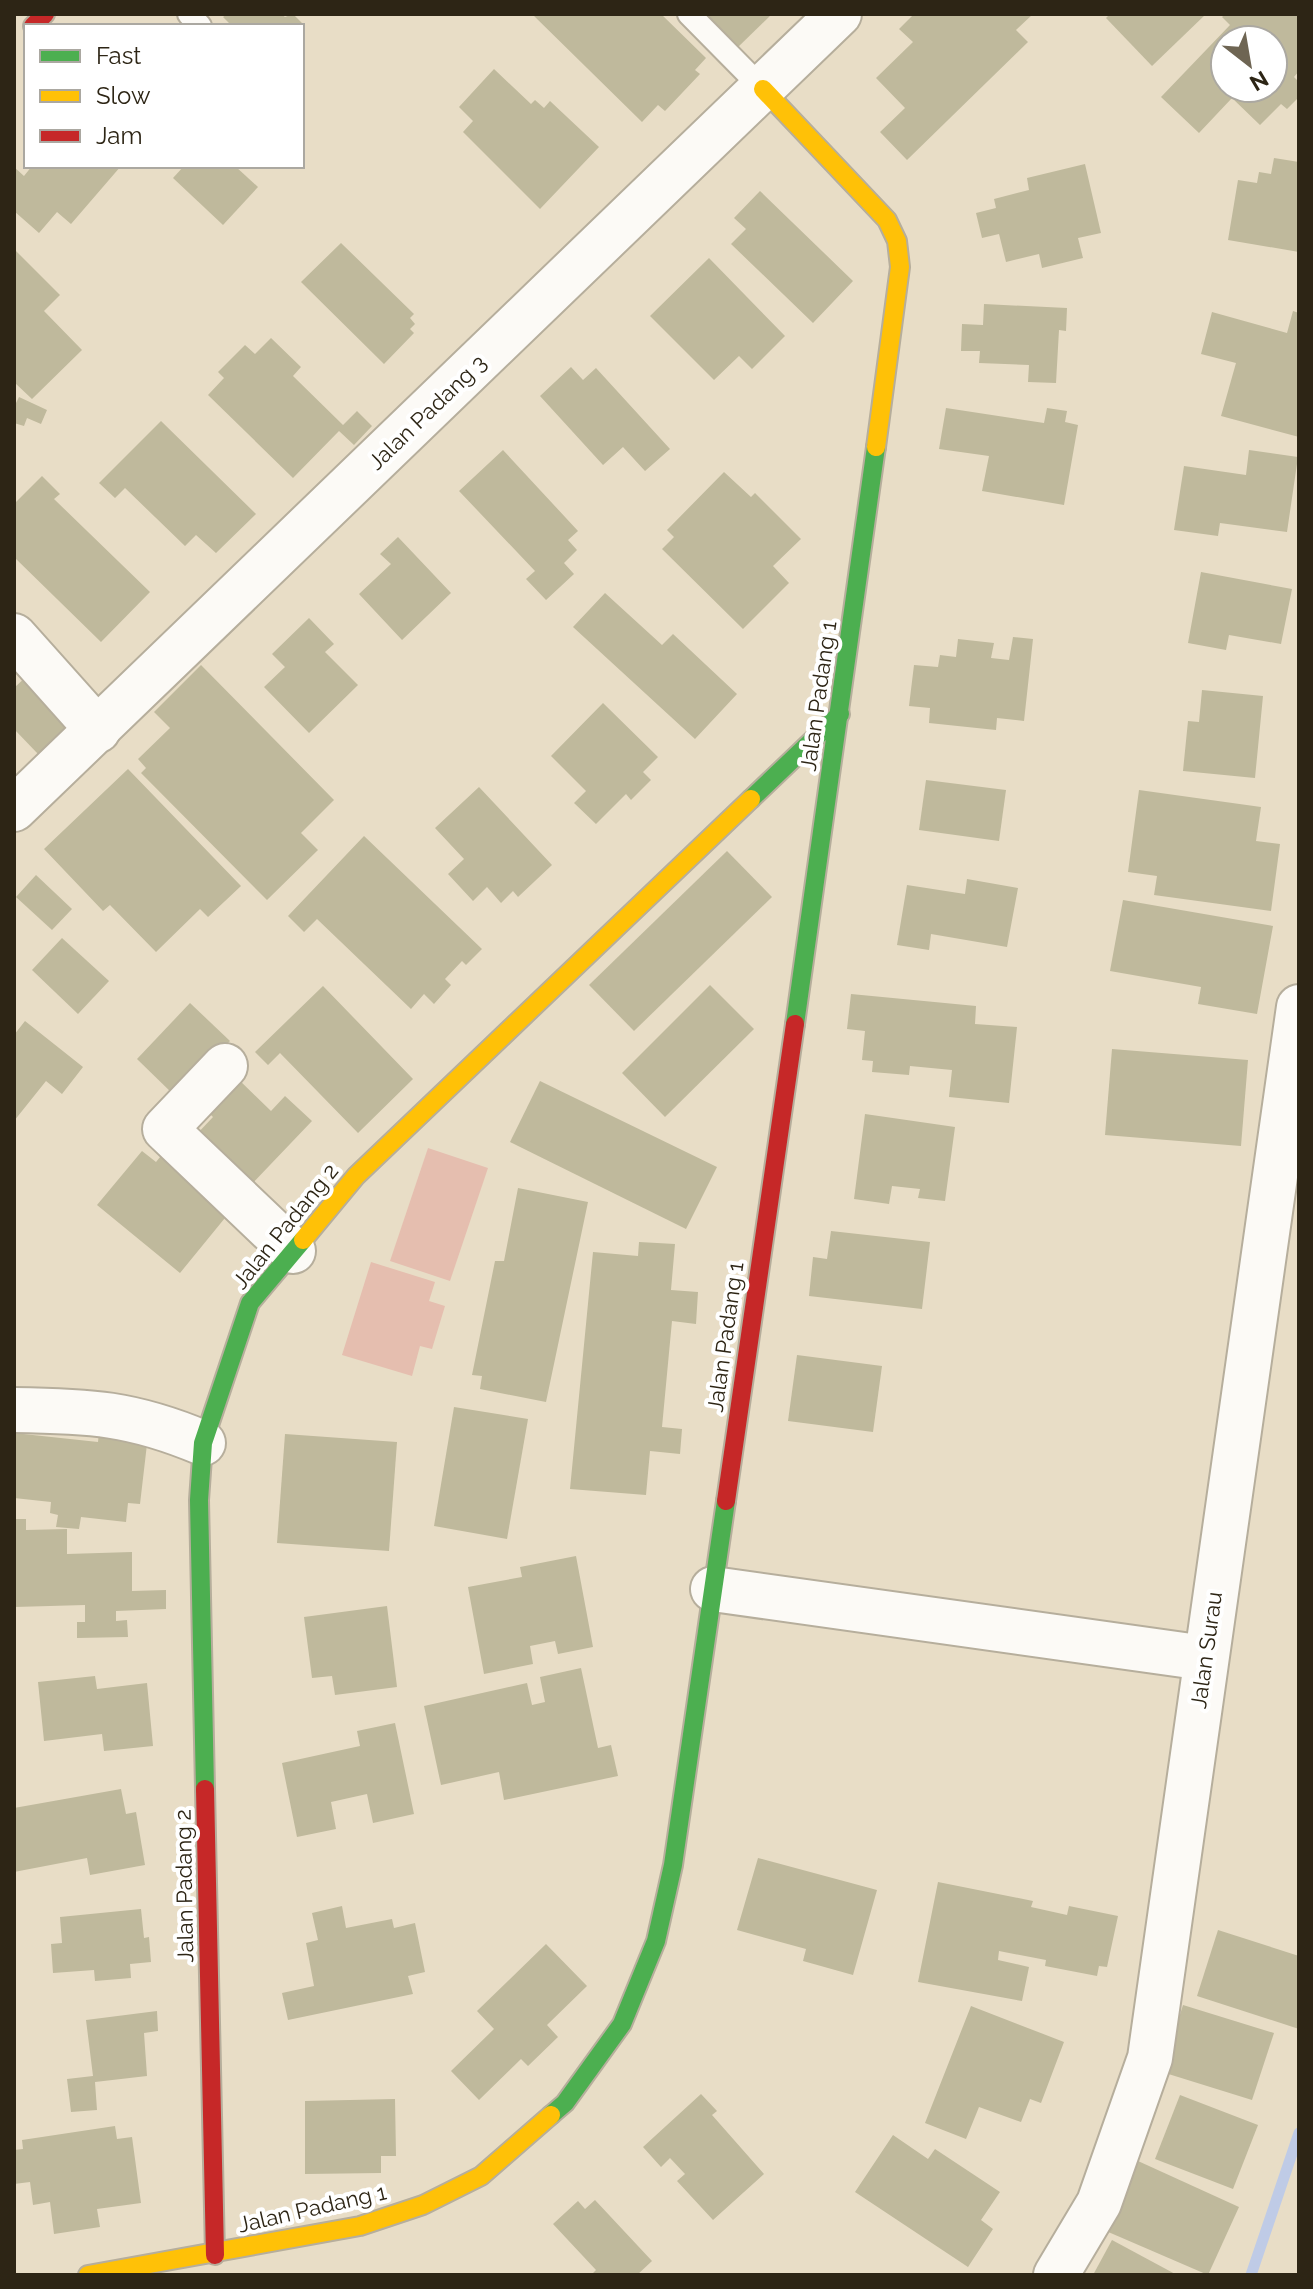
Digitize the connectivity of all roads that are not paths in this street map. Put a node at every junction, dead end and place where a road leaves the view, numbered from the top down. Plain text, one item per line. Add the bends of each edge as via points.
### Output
1 (689, 14) edge
2 (839, 14) edge
3 (763, 89) junction
4 (14, 636) edge
5 (840, 714) junction
6 (98, 730) junction
7 (14, 809) edge
8 (1299, 1007) edge
9 (225, 1066) dead end
10 (293, 1251) junction
11 (14, 1410) edge
12 (203, 1443) junction
13 (713, 1589) junction
14 (1205, 1658) junction
15 (215, 2255) junction
16 (88, 2275) edge
17 (1056, 2275) edge

1 - 3 lane
2 - 3 street, Jalan Padang 3
3 - 5 street, Jalan Padang 1 via 867,196 897,241 900,267
3 - 6 street, Jalan Padang 3
4 - 6 street
5 - 10 street, Jalan Padang 2 via 356,1176
5 - 13 street, Jalan Padang 1
6 - 7 street, Jalan Padang 3
8 - 14 street, Jalan Surau
9 - 10 street via 165,1129
10 - 12 street, Jalan Padang 2 via 250,1303
11 - 12 street via 95,1411 156,1423
12 - 15 street, Jalan Padang 2 via 200,1516
13 - 14 street
13 - 15 street, Jalan Padang 1 via 673,1865 656,1941 622,2024 565,2103 481,2176 423,2205 360,2226
14 - 17 street, Jalan Surau via 1150,2058 1099,2203
15 - 16 street, Jalan Padang 1

